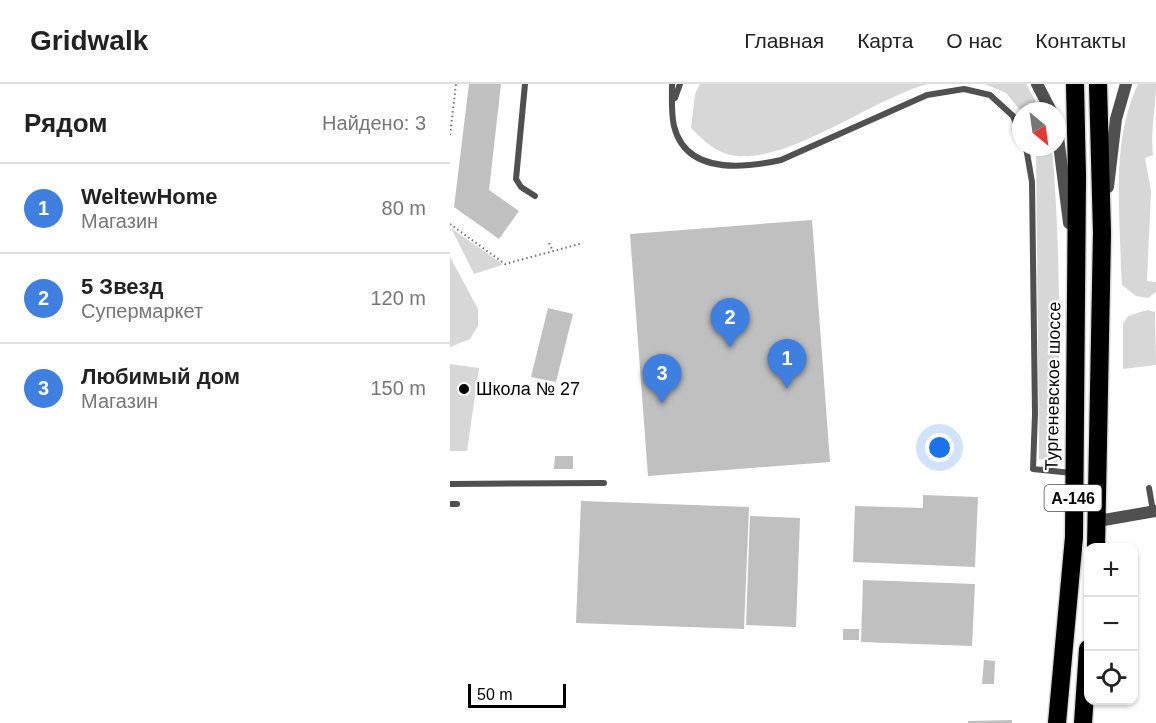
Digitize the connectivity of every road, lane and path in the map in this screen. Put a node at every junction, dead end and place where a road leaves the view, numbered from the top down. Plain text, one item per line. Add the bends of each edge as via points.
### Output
1 (456, 84) edge
2 (525, 84) edge
3 (672, 84) edge
4 (680, 84) edge
5 (1037, 84) edge
6 (1075, 84) edge
7 (1098, 84) edge
8 (1126, 84) edge
9 (1046, 102) edge
10 (452, 107) edge
11 (673, 114) junction
12 (1012, 115) edge
13 (450, 135) edge
14 (1028, 156) edge
15 (1060, 156) edge
16 (534, 196) dead end
17 (450, 224) edge
18 (1102, 233) junction
19 (549, 243) dead end
20 (584, 243) dead end
21 (553, 251) junction
22 (1075, 273) junction
23 (1073, 473) junction
24 (604, 483) dead end
25 (450, 484) edge
26 (1149, 488) dead end
27 (1155, 512) edge
28 (1098, 521) junction
29 (1096, 543) edge
30 (1089, 651) edge
31 (1058, 723) edge
32 (1083, 723) edge

1 - 10 path
2 - 16 lane via 516,179
3 - 11 lane
4 - 11 lane
5 - 9 street
6 - 22 highway, Тургеневское шоссе / А-146
7 - 18 highway, А-146
8 - 18 street via 1116,119
10 - 13 path
11 - 12 lane via 680,140 691,152 707,162 729,167 782,160 927,95 964,89 990,96
14 - 23 lane via 1032,182 1033,469
15 - 22 street
17 - 21 path via 505,264
18 - 28 highway, А-146
19 - 21 path
20 - 21 path
22 - 23 highway, Тургеневское шоссе / А-146
23 - 31 highway, Тургеневское шоссе / А-146 via 1074,537
24 - 25 lane
26 - 27 lane
27 - 28 street
28 - 29 highway, А-146
30 - 32 highway

